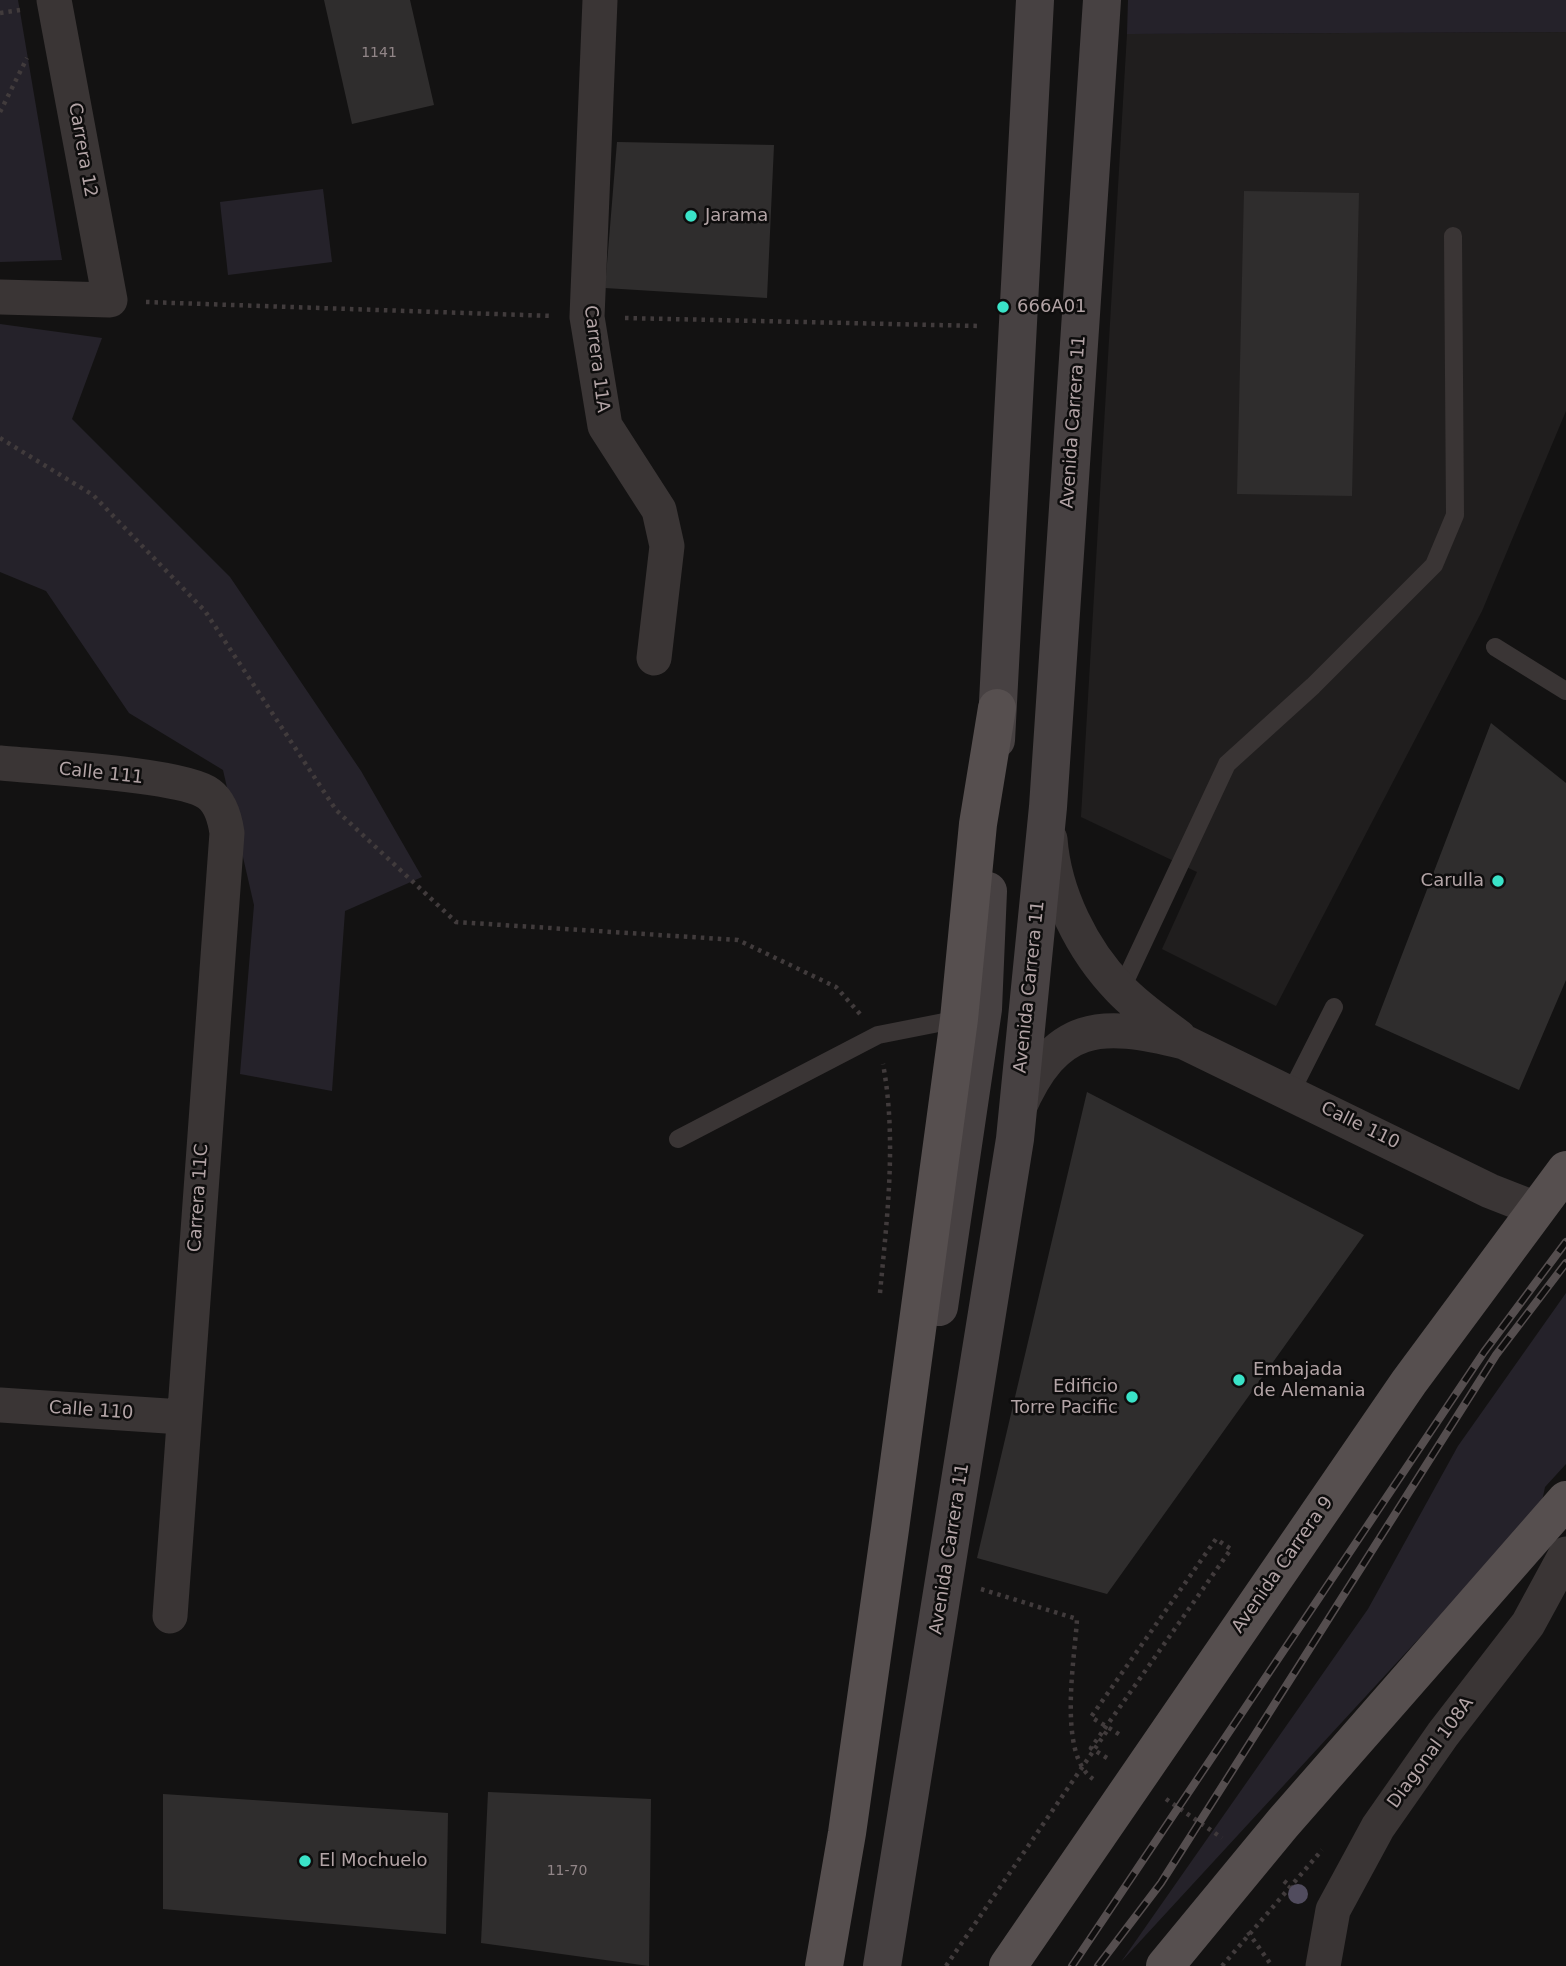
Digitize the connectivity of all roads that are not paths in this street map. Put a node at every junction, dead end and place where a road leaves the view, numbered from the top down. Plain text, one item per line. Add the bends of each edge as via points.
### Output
1 (600, 0) edge
2 (1035, 0) edge
3 (1102, 0) edge
4 (63, 2) edge
5 (1453, 236) dead end
6 (0, 297) edge
7 (1495, 647) dead end
8 (654, 658) dead end
9 (1566, 691) edge
10 (0, 763) edge
11 (201, 789) joint
12 (1048, 807) junction
13 (1121, 990) junction
14 (1334, 1007) dead end
15 (971, 1014) junction
16 (1184, 1042) junction
17 (1292, 1092) junction
18 (1017, 1125) junction
19 (678, 1139) dead end
20 (1566, 1170) edge
21 (1536, 1209) junction
22 (0, 1405) edge
23 (182, 1417) junction
24 (1566, 1500) edge
25 (1566, 1554) edge
26 (170, 1616) dead end
27 (824, 1966) edge
28 (836, 1966) edge
29 (882, 1966) edge
30 (1008, 1966) edge
31 (1164, 1966) edge
32 (1323, 1966) edge

1 - 8 street, Carrera 11A via 587,317 605,426 659,510 667,546
2 - 15 main road via 997,708 978,824
3 - 12 main road, Avenida Carrera 11
4 - 6 street, Carrera 12 via 110,300
5 - 13 lane via 1455,515 1434,565 1227,764
7 - 9 lane
10 - 11 street, Calle 111 via 161,780
11 - 23 street, Carrera 11C via 218,805 227,833
12 - 13 street, Calle 110 via 1060,887 1095,959
12 - 18 main road, Avenida Carrera 11
13 - 16 street, Calle 110
14 - 17 lane
15 - 19 lane via 878,1035
15 - 27 main road
15 - 28 main road via 877,1744
16 - 17 street, Calle 110
16 - 18 street, Calle 110 via 1145,1032 1101,1029 1073,1040 1048,1059 1030,1083
17 - 21 street, Calle 110 via 1490,1191
18 - 29 main road, Avenida Carrera 11
20 - 21 main road, Avenida Carrera 9
21 - 30 main road, Avenida Carrera 9 via 1409,1382
22 - 23 street, Calle 110
23 - 26 street, Carrera 11C
24 - 31 main road
25 - 32 street, Diagonal 108A via 1528,1624 1378,1827 1333,1910

